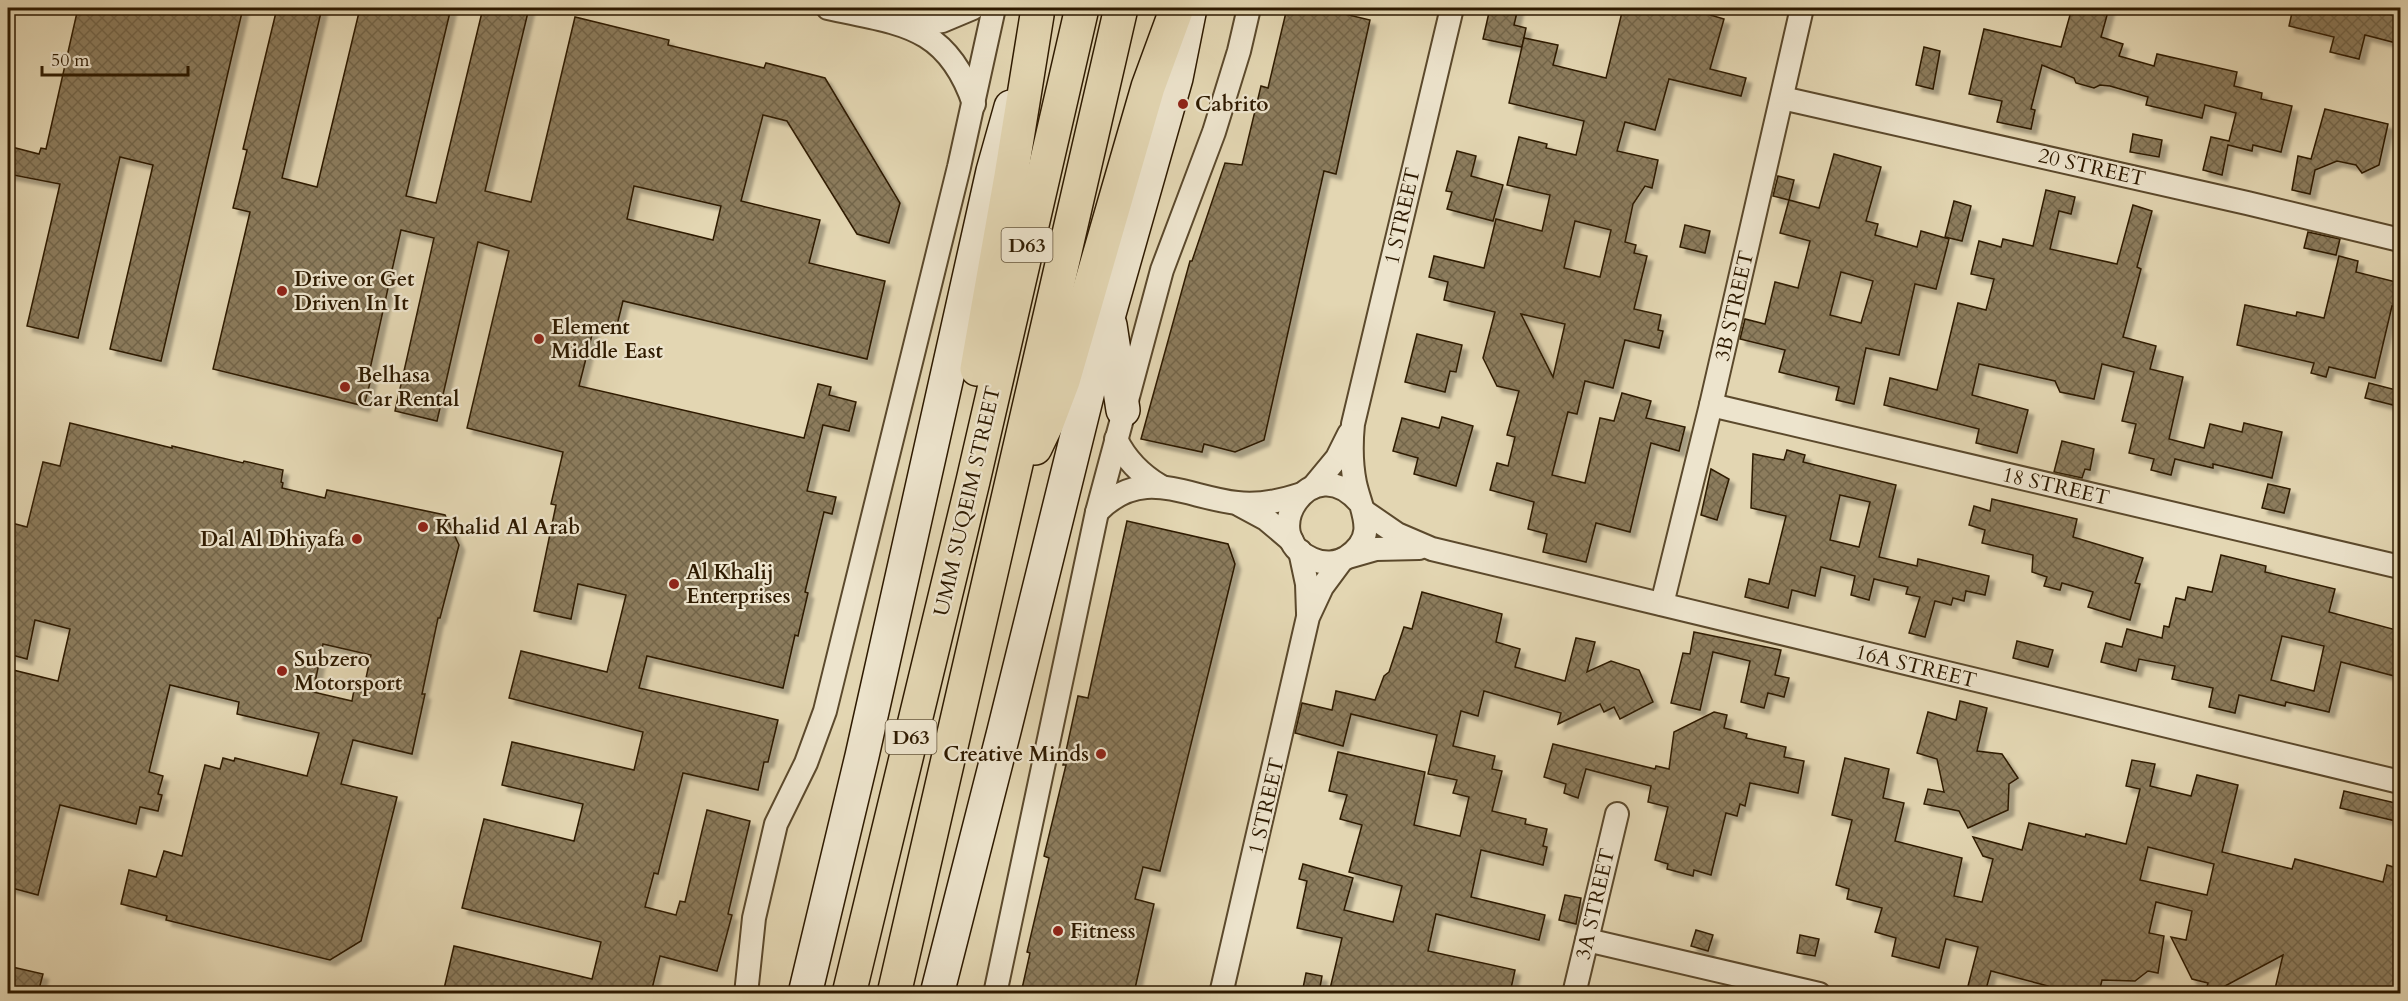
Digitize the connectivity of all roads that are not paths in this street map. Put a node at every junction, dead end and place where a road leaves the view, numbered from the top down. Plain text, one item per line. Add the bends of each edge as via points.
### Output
1 (828, 8) edge
2 (973, 8) edge
3 (994, 8) edge
4 (1081, 8) edge
5 (1177, 8) edge
6 (1190, 8) edge
7 (1249, 8) edge
8 (1452, 8) edge
9 (1802, 8) edge
10 (1120, 10) edge
11 (1038, 11) edge
12 (909, 26) junction
13 (1782, 98) junction
14 (974, 104) junction
15 (2400, 240) edge
16 (1108, 316) junction
17 (1711, 405) junction
18 (1119, 424) junction
19 (1353, 424) junction
20 (973, 482) junction
21 (1013, 482) junction
22 (1160, 486) junction
23 (1307, 490) junction
24 (1236, 503) junction
25 (1363, 507) junction
26 (1097, 512) junction
27 (1296, 546) junction
28 (1432, 549) junction
29 (1345, 558) junction
30 (2400, 567) edge
31 (1662, 604) junction
32 (1308, 617) junction
33 (2400, 782) edge
34 (1617, 814) dead end
35 (1587, 940) junction
36 (746, 993) edge
37 (805, 993) edge
38 (849, 993) edge
39 (894, 993) edge
40 (937, 993) edge
41 (995, 993) edge
42 (1221, 993) edge
43 (1574, 993) edge
44 (1819, 993) edge

1 - 12 street
2 - 12 street via 942,21
3 - 14 street
4 - 20 main road, UMM SUQEIM STREET / D63
5 - 21 main road via 1148,87 1063,381 1047,423
6 - 16 main road via 1176,78
7 - 18 street via 1217,122 1162,270
8 - 19 street, 1 STREET
9 - 13 street, 3B STREET
10 - 21 main road, UMM SUQEIM STREET / D63
11 - 20 main road via 974,388
11 - 37 main road via 993,171
12 - 14 street via 934,42 955,64
13 - 15 street, 20 STREET
13 - 17 street, 3B STREET
14 - 36 street via 825,711 806,763 776,824 754,918
16 - 18 main road
16 - 40 main road
17 - 30 street, 18 STREET
17 - 31 street, 3B STREET
18 - 22 street via 1122,451 1138,471
18 - 26 street
19 - 23 street, 1 STREET via 1337,458
19 - 25 street, 1 STREET via 1352,464
20 - 38 main road, UMM SUQEIM STREET / D63
21 - 39 main road, UMM SUQEIM STREET / D63
22 - 24 street
22 - 26 street via 1121,493
23 - 24 street via 1276,501
23 - 25 street via 1323,484 1344,488
23 - 27 street via 1294,503 1289,516
24 - 27 street via 1266,519
25 - 28 street, 16A STREET via 1396,534
25 - 29 street via 1364,537 1358,549
26 - 41 street
27 - 29 street via 1319,562
27 - 32 street, 1 STREET via 1307,584
28 - 29 street, 16A STREET via 1391,547
28 - 31 street, 16A STREET
29 - 32 street, 1 STREET via 1322,587
31 - 33 street, 16A STREET
32 - 42 street, 1 STREET
34 - 35 street, 3A STREET
35 - 43 street, 3A STREET
35 - 44 street

